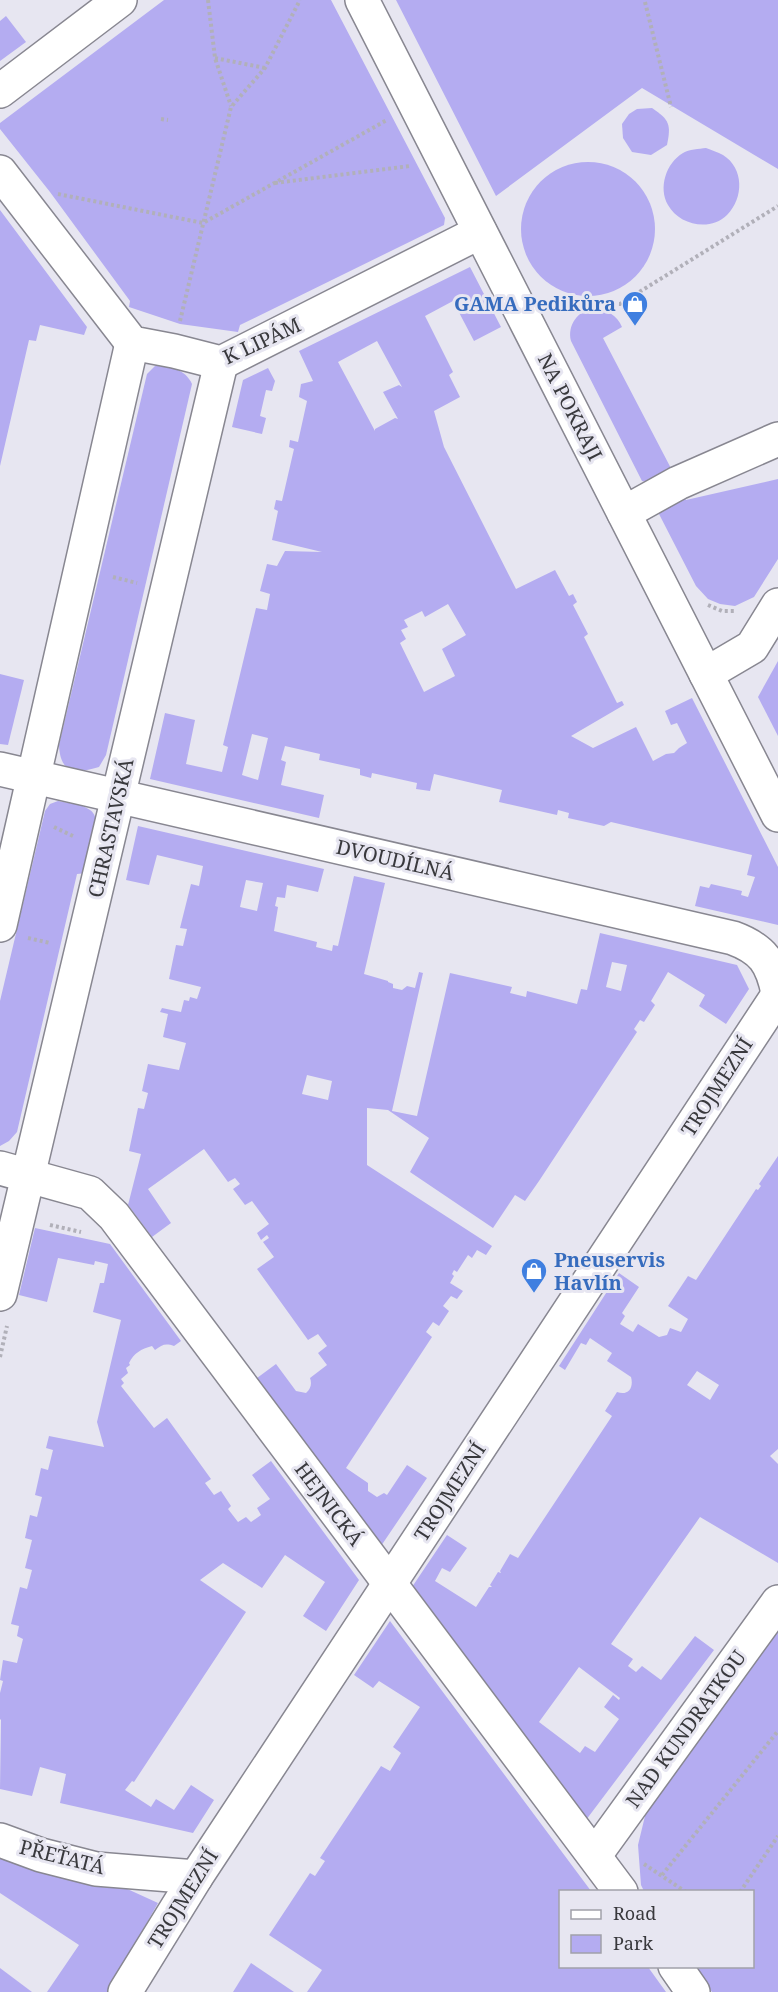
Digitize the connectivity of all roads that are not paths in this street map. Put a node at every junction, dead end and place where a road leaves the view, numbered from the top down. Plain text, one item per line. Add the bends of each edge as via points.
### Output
1 (120, 0) edge
2 (362, 0) edge
3 (0, 90) edge
4 (0, 172) edge
5 (480, 232) junction
6 (132, 343) junction
7 (221, 363) junction
8 (778, 439) edge
9 (624, 513) junction
10 (778, 605) edge
11 (706, 675) junction
12 (0, 769) edge
13 (34, 777) junction
14 (118, 796) junction
15 (778, 815) edge
16 (13, 932) edge
17 (777, 984) edge
18 (14, 1172) edge
19 (0, 1294) edge
20 (389, 1584) junction
21 (778, 1602) edge
22 (0, 1840) edge
23 (595, 1856) junction
24 (195, 1876) junction
25 (620, 1890) edge
26 (676, 1968) edge
27 (125, 1992) edge
28 (693, 1992) edge

1 - 3 street
2 - 5 street, NA POKRAJI
4 - 6 street
5 - 7 street, K LIPÁM
5 - 9 street, NA POKRAJI
6 - 7 street, K LIPÁM
6 - 13 street
7 - 14 street, CHRASTAVSKÁ
8 - 9 street via 678,483
9 - 11 street, NA POKRAJI
10 - 11 street via 752,647
11 - 15 street, NA POKRAJI
12 - 13 street, DVOUDÍLNÁ
13 - 14 street, DVOUDÍLNÁ
13 - 16 street via 25,817
14 - 17 street, DVOUDÍLNÁ via 733,938 762,955
14 - 18 street, CHRASTAVSKÁ
17 - 20 street, TROJMEZNÍ
18 - 19 street, CHRASTAVSKÁ
18 - 20 street, HEJNICKÁ via 90,1193 114,1216
20 - 23 street, HEJNICKÁ
20 - 24 street, TROJMEZNÍ
21 - 23 street, NAD KUNDRATKOU
22 - 24 street, PŘEŤATÁ via 96,1869
23 - 25 street, HEJNICKÁ
24 - 27 street, TROJMEZNÍ
26 - 28 street

